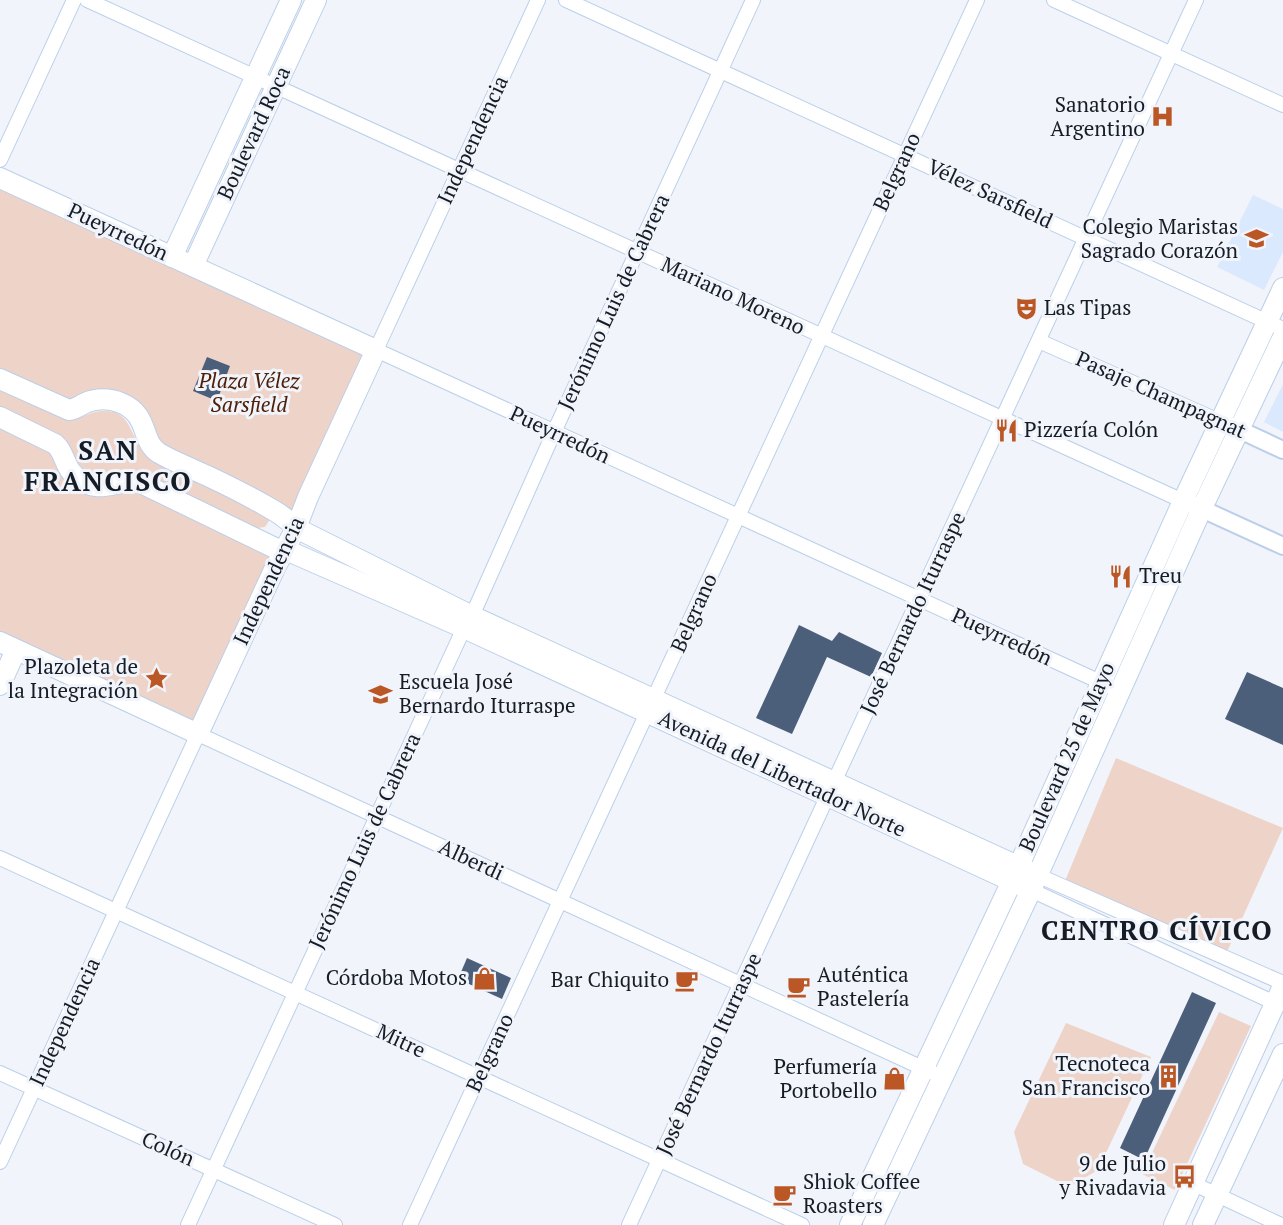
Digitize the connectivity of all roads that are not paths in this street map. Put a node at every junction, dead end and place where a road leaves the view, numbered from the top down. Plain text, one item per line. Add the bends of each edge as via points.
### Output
1 (74, 0) edge
2 (87, 0) edge
3 (291, 0) edge
4 (316, 0) edge
5 (538, 0) edge
6 (567, 0) edge
7 (753, 0) edge
8 (977, 0) edge
9 (1054, 0) edge
10 (1196, 0) edge
11 (1171, 54) junction
12 (721, 71) junction
13 (255, 77) junction
14 (276, 86) junction
15 (1283, 105) edge
16 (905, 155) junction
17 (0, 160) edge
18 (459, 170) junction
19 (0, 178) edge
20 (1086, 238) junction
21 (637, 252) junction
22 (172, 257) junction
23 (193, 267) junction
24 (1283, 288) edge
25 (1275, 325) edge
26 (821, 336) junction
27 (1283, 337) edge
28 (1039, 341) junction
29 (376, 350) junction
30 (0, 379) edge
31 (0, 417) edge
32 (1002, 419) junction
33 (1221, 422) junction
34 (1239, 429) junction
35 (554, 432) junction
36 (1283, 450) edge
37 (1183, 501) junction
38 (1202, 508) junction
39 (738, 517) junction
40 (296, 528) junction
41 (1283, 546) edge
42 (285, 550) junction
43 (919, 599) junction
44 (468, 622) junction
45 (8, 646) edge
46 (1101, 683) junction
47 (0, 685) edge
48 (1119, 692) junction
49 (651, 706) junction
50 (198, 734) junction
51 (832, 789) junction
52 (377, 816) junction
53 (0, 858) edge
54 (1015, 873) junction
55 (1034, 882) junction
56 (560, 901) junction
57 (116, 911) junction
58 (741, 984) junction
59 (295, 993) junction
60 (1281, 995) edge
61 (1283, 1054) edge
62 (923, 1068) junction
63 (0, 1073) edge
64 (479, 1077) junction
65 (942, 1077) junction
66 (34, 1088) junction
67 (660, 1160) junction
68 (0, 1162) edge
69 (213, 1170) junction
70 (1192, 1183) junction
71 (1217, 1194) junction
72 (188, 1225) edge
73 (335, 1225) edge
74 (410, 1225) edge
75 (629, 1225) edge
76 (801, 1225) edge
77 (850, 1225) edge
78 (873, 1225) edge
79 (1174, 1225) edge
80 (1203, 1225) edge
81 (1281, 1225) edge

1 - 17 street
2 - 13 street, Mariano Moreno
3 - 13 main road, Boulevard Roca
4 - 14 main road, Boulevard Roca
5 - 18 street, Independencia
6 - 12 street, Vélez Sarsfield
7 - 12 street, Jerónimo Luis de Cabrera
8 - 16 street, Belgrano
9 - 11 street
10 - 11 street, José Bernardo Iturraspe
11 - 15 street
11 - 20 street, José Bernardo Iturraspe
12 - 16 street, Vélez Sarsfield
12 - 21 street, Jerónimo Luis de Cabrera
13 - 14 street, Mariano Moreno
13 - 22 main road, Boulevard Roca
14 - 18 street, Mariano Moreno
14 - 23 main road, Boulevard Roca
16 - 20 street, Vélez Sarsfield
16 - 26 street, Belgrano
18 - 21 street, Mariano Moreno
18 - 29 street, Independencia
19 - 22 main road, Pueyrredón
20 - 25 street, Vélez Sarsfield
20 - 28 street, José Bernardo Iturraspe
21 - 26 street, Mariano Moreno
21 - 35 street, Jerónimo Luis de Cabrera
22 - 23 main road, Pueyrredón
23 - 29 main road, Pueyrredón
24 - 25 main road, Boulevard 25 de Mayo
25 - 33 main road, Boulevard 25 de Mayo
26 - 32 street, Mariano Moreno
26 - 39 street, Belgrano
27 - 34 main road, Boulevard 25 de Mayo
28 - 32 street, José Bernardo Iturraspe
28 - 33 street, Pasaje Champagnat
29 - 35 street, Pueyrredón
29 - 40 main road, Independencia
30 - 40 main road, Avenida del Libertador Norte via 69,410 99,399 122,403 140,418 147,441 158,452 287,517
31 - 42 main road, Avenida del Libertador Norte via 55,444 68,469 89,484 111,487 134,481
32 - 37 street, Mariano Moreno
32 - 43 street, José Bernardo Iturraspe
33 - 34 street, Pasaje Champagnat
33 - 37 main road, Boulevard 25 de Mayo
34 - 36 street, Pasaje Champagnat
34 - 38 main road, Boulevard 25 de Mayo
35 - 39 street, Pueyrredón
35 - 44 street, Jerónimo Luis de Cabrera
37 - 38 street
37 - 46 main road, Boulevard 25 de Mayo
38 - 41 street
38 - 48 main road, Boulevard 25 de Mayo
39 - 43 street, Pueyrredón
39 - 49 street, Belgrano
40 - 42 main road, Independencia
40 - 44 main road, Avenida del Libertador Norte
42 - 44 main road, Avenida del Libertador Norte
42 - 50 main road, Independencia
43 - 46 street, Pueyrredón
43 - 51 street, José Bernardo Iturraspe
44 - 49 main road, Avenida del Libertador Norte
44 - 52 street, Jerónimo Luis de Cabrera
45 - 47 main road
45 - 50 main road, Alberdi
46 - 48 street, Pueyrredón
46 - 54 main road, Boulevard 25 de Mayo
48 - 55 main road, Boulevard 25 de Mayo
49 - 51 main road, Avenida del Libertador Norte
49 - 56 street, Belgrano
50 - 52 street, Alberdi
50 - 57 street, Independencia
51 - 54 main road, Avenida del Libertador Norte
51 - 58 street, José Bernardo Iturraspe
52 - 56 street, Alberdi
52 - 59 street, Jerónimo Luis de Cabrera
53 - 57 street, Mitre
54 - 55 main road, Avenida del Libertador Norte
54 - 62 main road, Boulevard 25 de Mayo
55 - 60 street, Avenida del Libertador Norte
55 - 60 street, Avenida del Libertador Norte
55 - 65 main road, Boulevard 25 de Mayo
56 - 58 street, Alberdi
56 - 64 street, Belgrano
57 - 59 street, Mitre
57 - 66 street, Independencia
58 - 62 street, Alberdi
58 - 67 street, José Bernardo Iturraspe
59 - 64 street, Mitre
59 - 69 street, Jerónimo Luis de Cabrera
60 - 70 main road
61 - 71 main road
62 - 65 street, Alberdi
62 - 77 main road, Boulevard 25 de Mayo
63 - 66 street, Colón
64 - 67 street, Mitre
64 - 74 street, Belgrano
65 - 78 main road, Boulevard 25 de Mayo
66 - 68 street, Independencia
66 - 69 street, Colón
67 - 75 street, José Bernardo Iturraspe
67 - 76 street, Mitre
69 - 72 street, Jerónimo Luis de Cabrera
69 - 73 street, Colón
70 - 71 street
70 - 79 main road
71 - 80 main road
71 - 81 street

